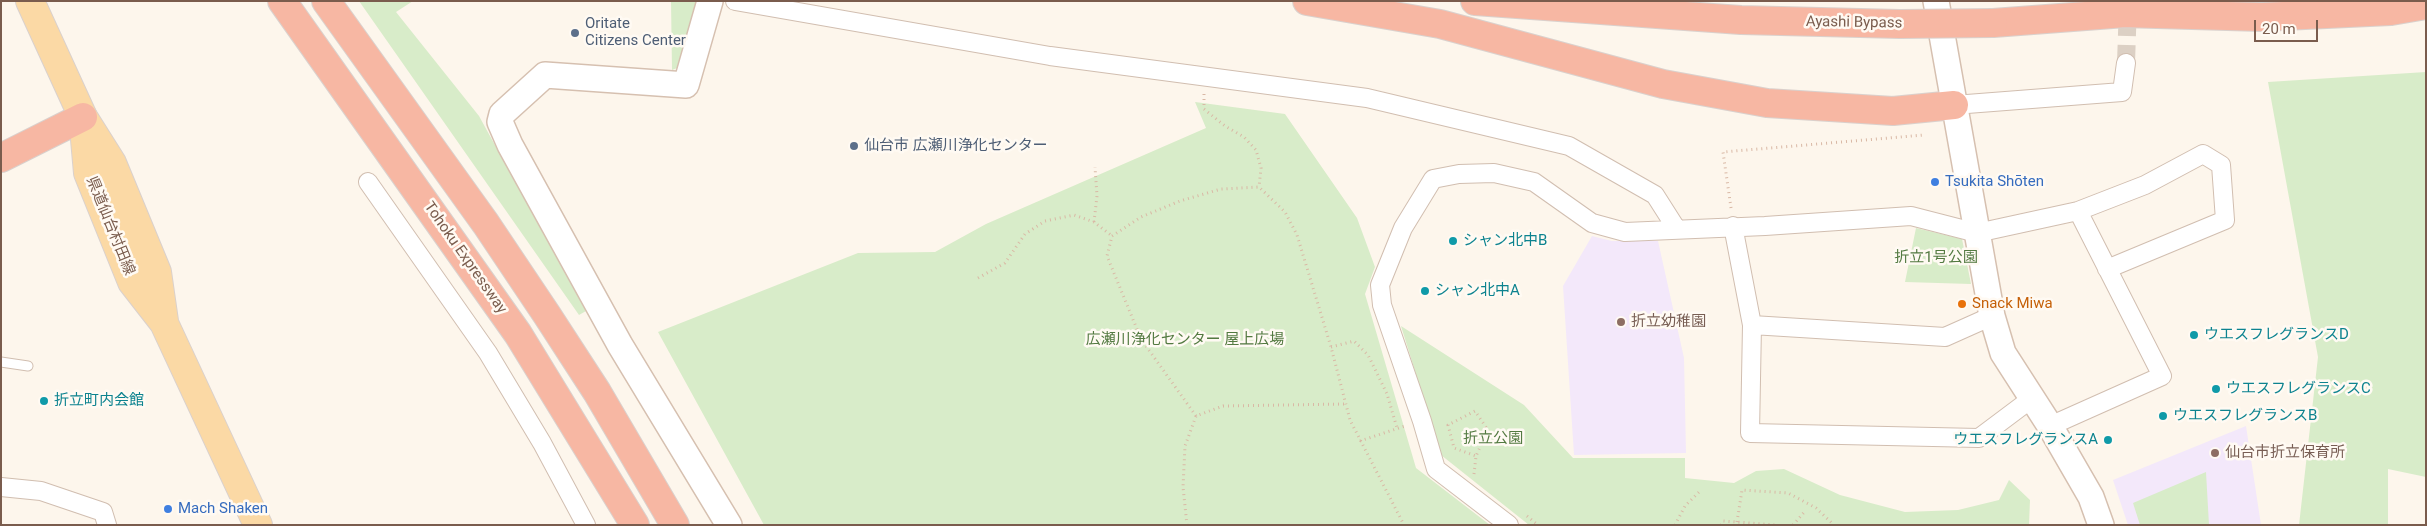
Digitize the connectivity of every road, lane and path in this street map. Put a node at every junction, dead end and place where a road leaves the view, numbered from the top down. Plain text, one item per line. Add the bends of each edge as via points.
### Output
1 (30, 1) edge
2 (282, 1) edge
3 (326, 1) edge
4 (710, 1) edge
5 (735, 1) edge
6 (1307, 1) edge
7 (1475, 1) edge
8 (1936, 1) edge
9 (2232, 1) edge
10 (2426, 5) edge
11 (2122, 14) junction
12 (2126, 63) tunnel mouth
13 (1204, 77) junction
14 (1954, 105) junction
15 (83, 117) junction
16 (1924, 135) dead end
17 (1, 141) edge
18 (1, 158) edge
19 (1095, 167) dead end
20 (368, 182) dead end
21 (1259, 187) junction
22 (2078, 211) junction
23 (1094, 222) junction
24 (1733, 226) junction
25 (1676, 228) junction
26 (1977, 233) junction
27 (1112, 236) junction
28 (2107, 270) junction
29 (978, 278) dead end
30 (1992, 316) junction
31 (1752, 325) junction
32 (1331, 347) junction
33 (1, 362) edge
34 (28, 366) dead end
35 (2032, 399) junction
36 (1346, 404) junction
37 (1196, 416) junction
38 (1422, 421) junction
39 (2050, 426) junction
40 (1397, 428) junction
41 (1360, 441) junction
42 (1476, 456) joint
43 (1, 487) edge
44 (1699, 492) dead end
45 (1806, 510) dead end
46 (1737, 522) junction
47 (107, 525) edge
48 (258, 525) edge
49 (586, 525) edge
50 (635, 525) edge
51 (675, 525) edge
52 (729, 525) edge
53 (1187, 525) edge
54 (1404, 525) edge
55 (1509, 525) edge
56 (1675, 525) edge
57 (1721, 525) edge
58 (1776, 525) edge
59 (1792, 525) edge
60 (1834, 525) edge
61 (2101, 525) edge

1 - 15 main road, 県道仙台村田線
2 - 50 highway, Tohoku Expressway via 518,334
3 - 51 highway via 547,314
4 - 52 street via 686,85 545,75 502,114 500,122 620,345
5 - 13 street via 1050,56
6 - 14 highway via 1440,24 1663,84 1767,103 1893,111
7 - 11 highway, Ayashi Bypass, bridge via 1741,20 1900,24 1993,23
8 - 14 street
9 - 11 highway, Ayashi Bypass
10 - 11 highway via 2391,11 2262,17
12 - 14 street via 2122,92
13 - 21 path via 1204,108 1244,137 1256,150 1261,168
13 - 25 street via 1367,98 1568,146 1655,195
14 - 26 street
15 - 17 highway
15 - 18 highway
15 - 48 main road, 県道仙台村田線 via 88,173 132,282 164,322
16 - 24 path via 1723,152
19 - 23 path via 1097,196
20 - 49 street via 488,353
21 - 27 path via 1221,189 1180,201 1142,217
21 - 32 path via 1285,212 1297,235
22 - 26 street
22 - 28 street
22 - 28 street via 2144,185 2203,154 2221,165 2225,220
23 - 27 path
23 - 29 path via 1074,215 1045,221 1025,234 1005,263
24 - 25 street
24 - 26 street via 1911,216
24 - 31 street
25 - 38 street via 1625,232 1592,223 1534,182 1494,173 1433,179 1404,228 1380,285 1382,305
26 - 30 street
27 - 37 path via 1106,256 1141,339
28 - 39 street via 2162,376
30 - 31 street via 1945,337
30 - 35 street via 2003,353
31 - 35 street via 1750,434 1979,438
32 - 36 path
32 - 40 path via 1354,341 1368,354 1387,394
33 - 34 lane
35 - 39 street
36 - 37 path via 1223,406
36 - 41 path
37 - 53 path via 1185,446 1183,487
38 - 40 path
38 - 55 street via 1436,469
39 - 61 street via 2091,498
40 - 41 path
41 - 54 path
42 - 42 path via 1454,448 1448,425 1475,411 1488,430
43 - 47 street via 41,491 103,512
44 - 56 path via 1685,506
45 - 59 path
46 - 57 path via 1723,521
46 - 58 path
46 - 60 path via 1742,490 1788,493 1816,508

